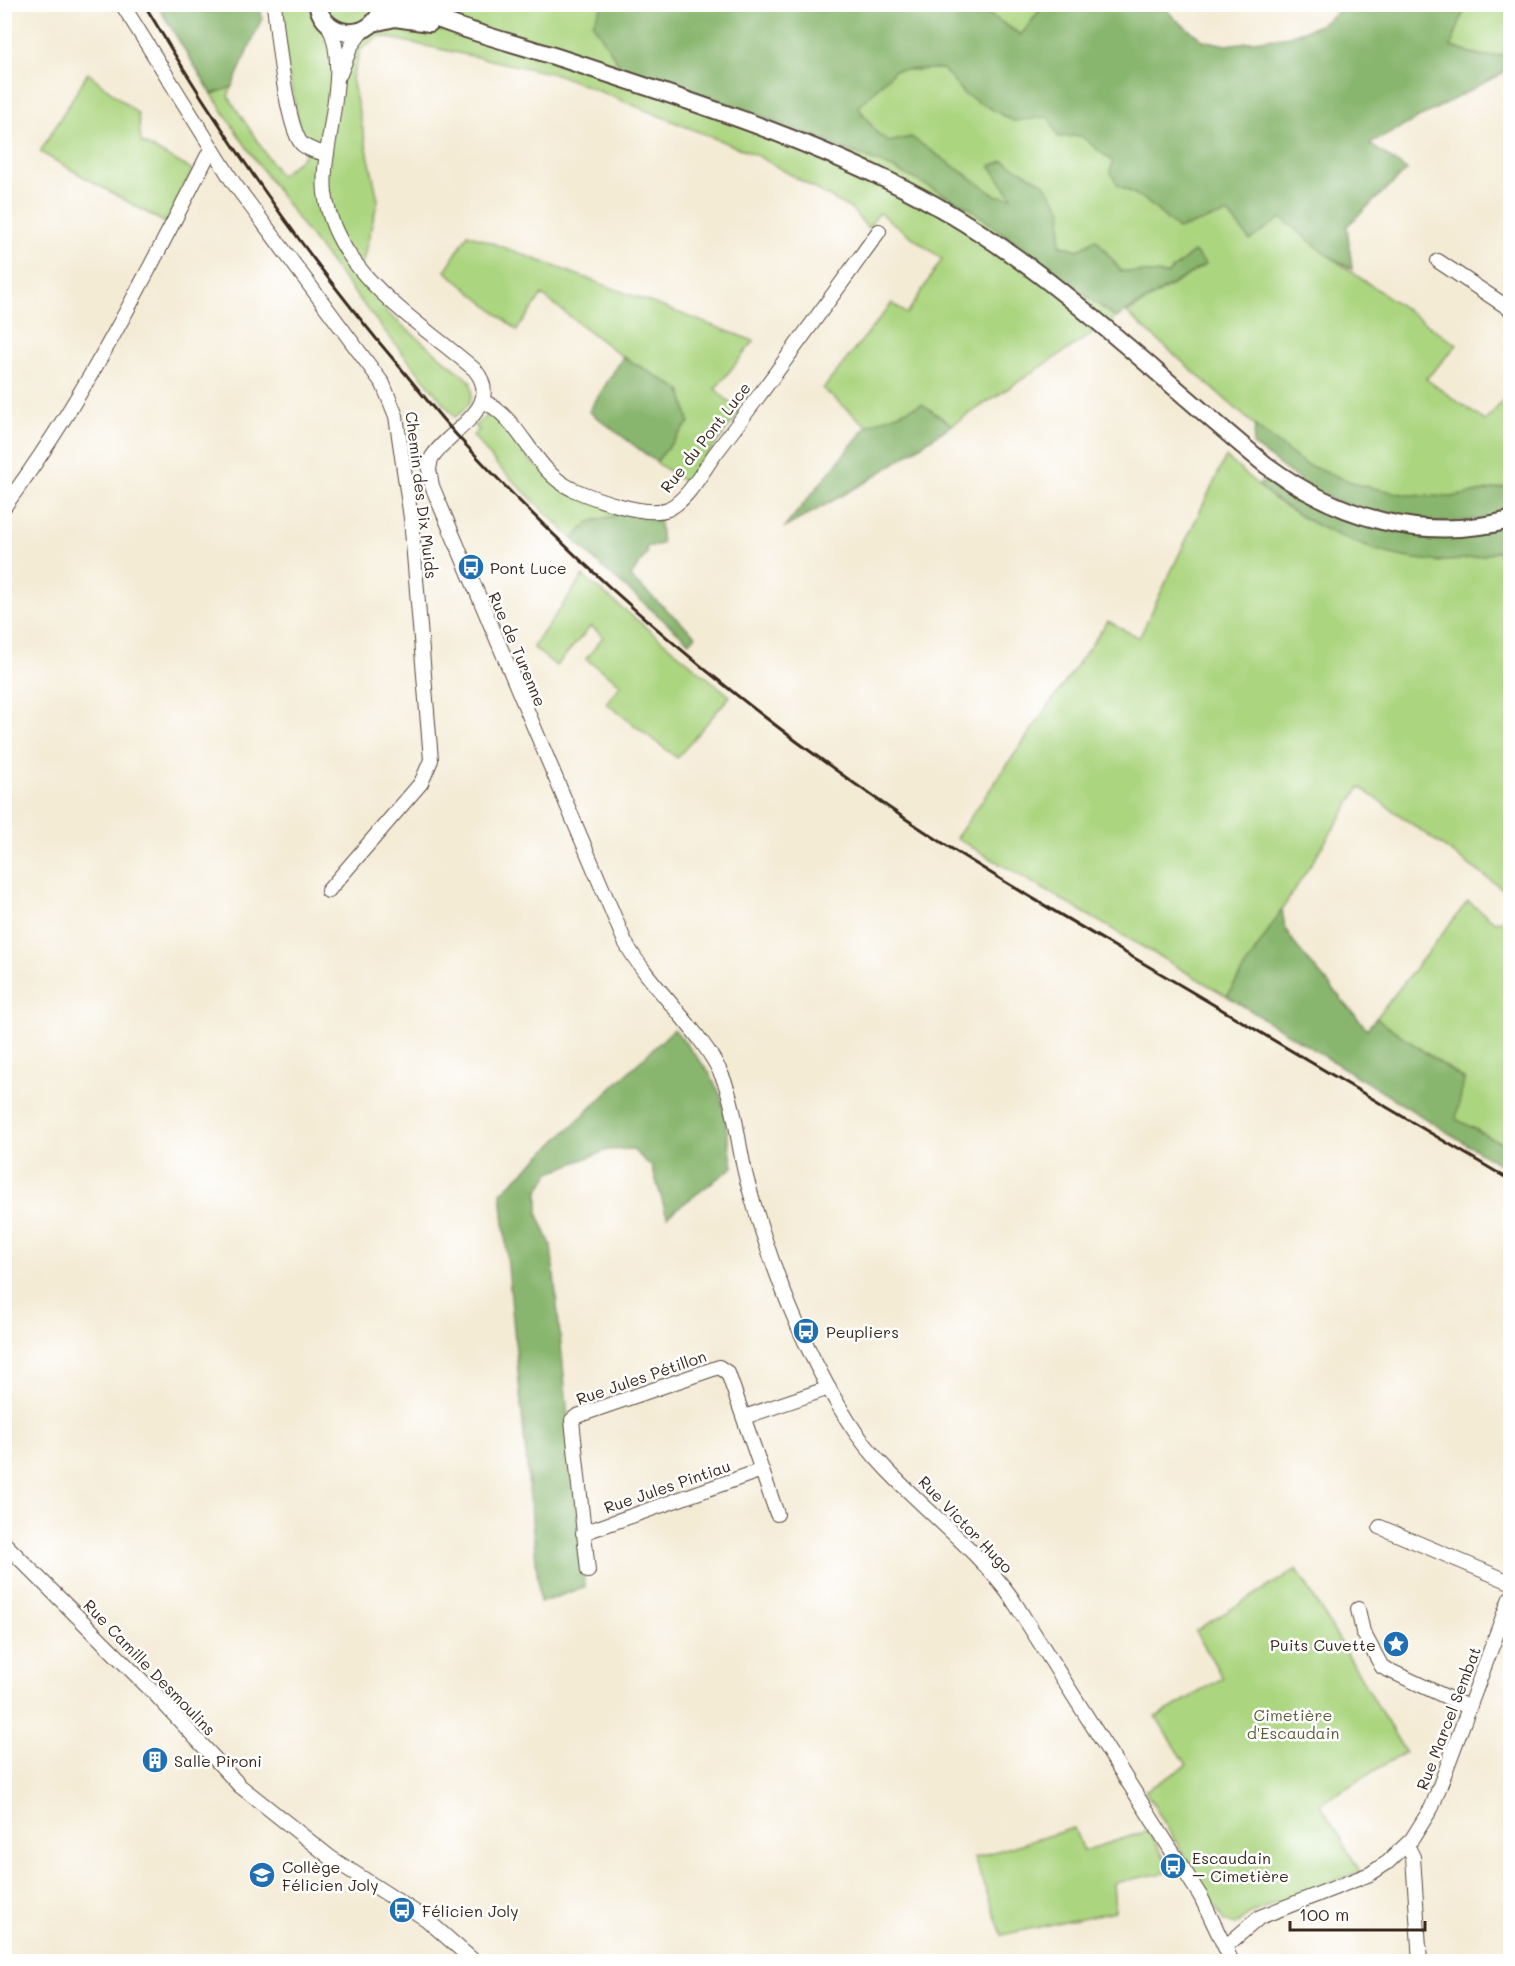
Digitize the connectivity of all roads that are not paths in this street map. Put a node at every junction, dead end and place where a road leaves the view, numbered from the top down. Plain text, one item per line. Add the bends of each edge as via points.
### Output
1 (122, 4) edge
2 (274, 4) edge
3 (383, 4) edge
4 (403, 4) edge
5 (318, 12) edge
6 (367, 27) junction
7 (455, 27) junction
8 (337, 84) junction
9 (211, 149) junction
10 (327, 154) junction
11 (879, 231) dead end
12 (1437, 261) dead end
13 (1510, 309) edge
14 (483, 401) junction
15 (403, 462) junction
16 (429, 463) junction
17 (4, 507) edge
18 (1510, 520) edge
19 (328, 891) dead end
20 (742, 1160) joint
21 (829, 1388) junction
22 (744, 1417) junction
23 (762, 1470) junction
24 (777, 1514) dead end
25 (1380, 1527) dead end
26 (583, 1533) junction
27 (4, 1543) edge
28 (588, 1571) dead end
29 (1510, 1582) edge
30 (1510, 1598) edge
31 (1358, 1610) dead end
32 (1470, 1708) junction
33 (1407, 1845) junction
34 (1226, 1946) junction
35 (475, 1962) edge
36 (1232, 1962) edge
37 (1420, 1962) edge

1 - 9 street, Chemin des Dix Muids
2 - 10 street via 280,59 295,130 305,146
3 - 6 main road
4 - 7 main road
5 - 6 main road via 342,32
5 - 8 street via 336,49
6 - 7 main road via 395,18
6 - 8 street via 348,52
7 - 18 main road via 563,58 790,139 919,196 980,231 1038,272 1266,465 1329,505 1384,523 1419,528 1459,528
8 - 10 street
9 - 15 street, Chemin des Dix Muids via 386,390 396,416
9 - 17 street via 106,347 34,466
10 - 14 street via 328,207 346,250 386,296 475,370 483,386
11 - 14 street, Rue du Pont Luce via 731,434 680,500 668,509 622,506 564,484 544,468 499,411
12 - 13 street
14 - 16 street via 475,414 436,450
15 - 16 street
15 - 19 street, Chemin des Dix Muids via 431,760 422,783
16 - 20 street, Rue de Turenne via 437,498 618,926 639,964 718,1068 729,1094
20 - 21 street, Rue Victor Hugo via 791,1312
21 - 22 street
21 - 34 street, Rue Victor Hugo via 869,1449 979,1558 1011,1597 1201,1897
22 - 23 street
22 - 26 street, Rue Jules Pétillon via 728,1373 719,1367 574,1418
23 - 24 street
23 - 26 street, Rue Jules Pintiau
25 - 29 street
26 - 28 street
27 - 35 street, Rue Camille Desmoulins via 155,1694 240,1786 339,1863 426,1919
30 - 32 street, Rue Marcel Sembat
31 - 32 street via 1363,1632 1382,1667
32 - 33 street, Rue Marcel Sembat via 1432,1807
33 - 34 street, Rue Marcel Sembat via 1371,1874 1257,1919
33 - 37 street via 1413,1857
34 - 36 street, Rue Victor Hugo

